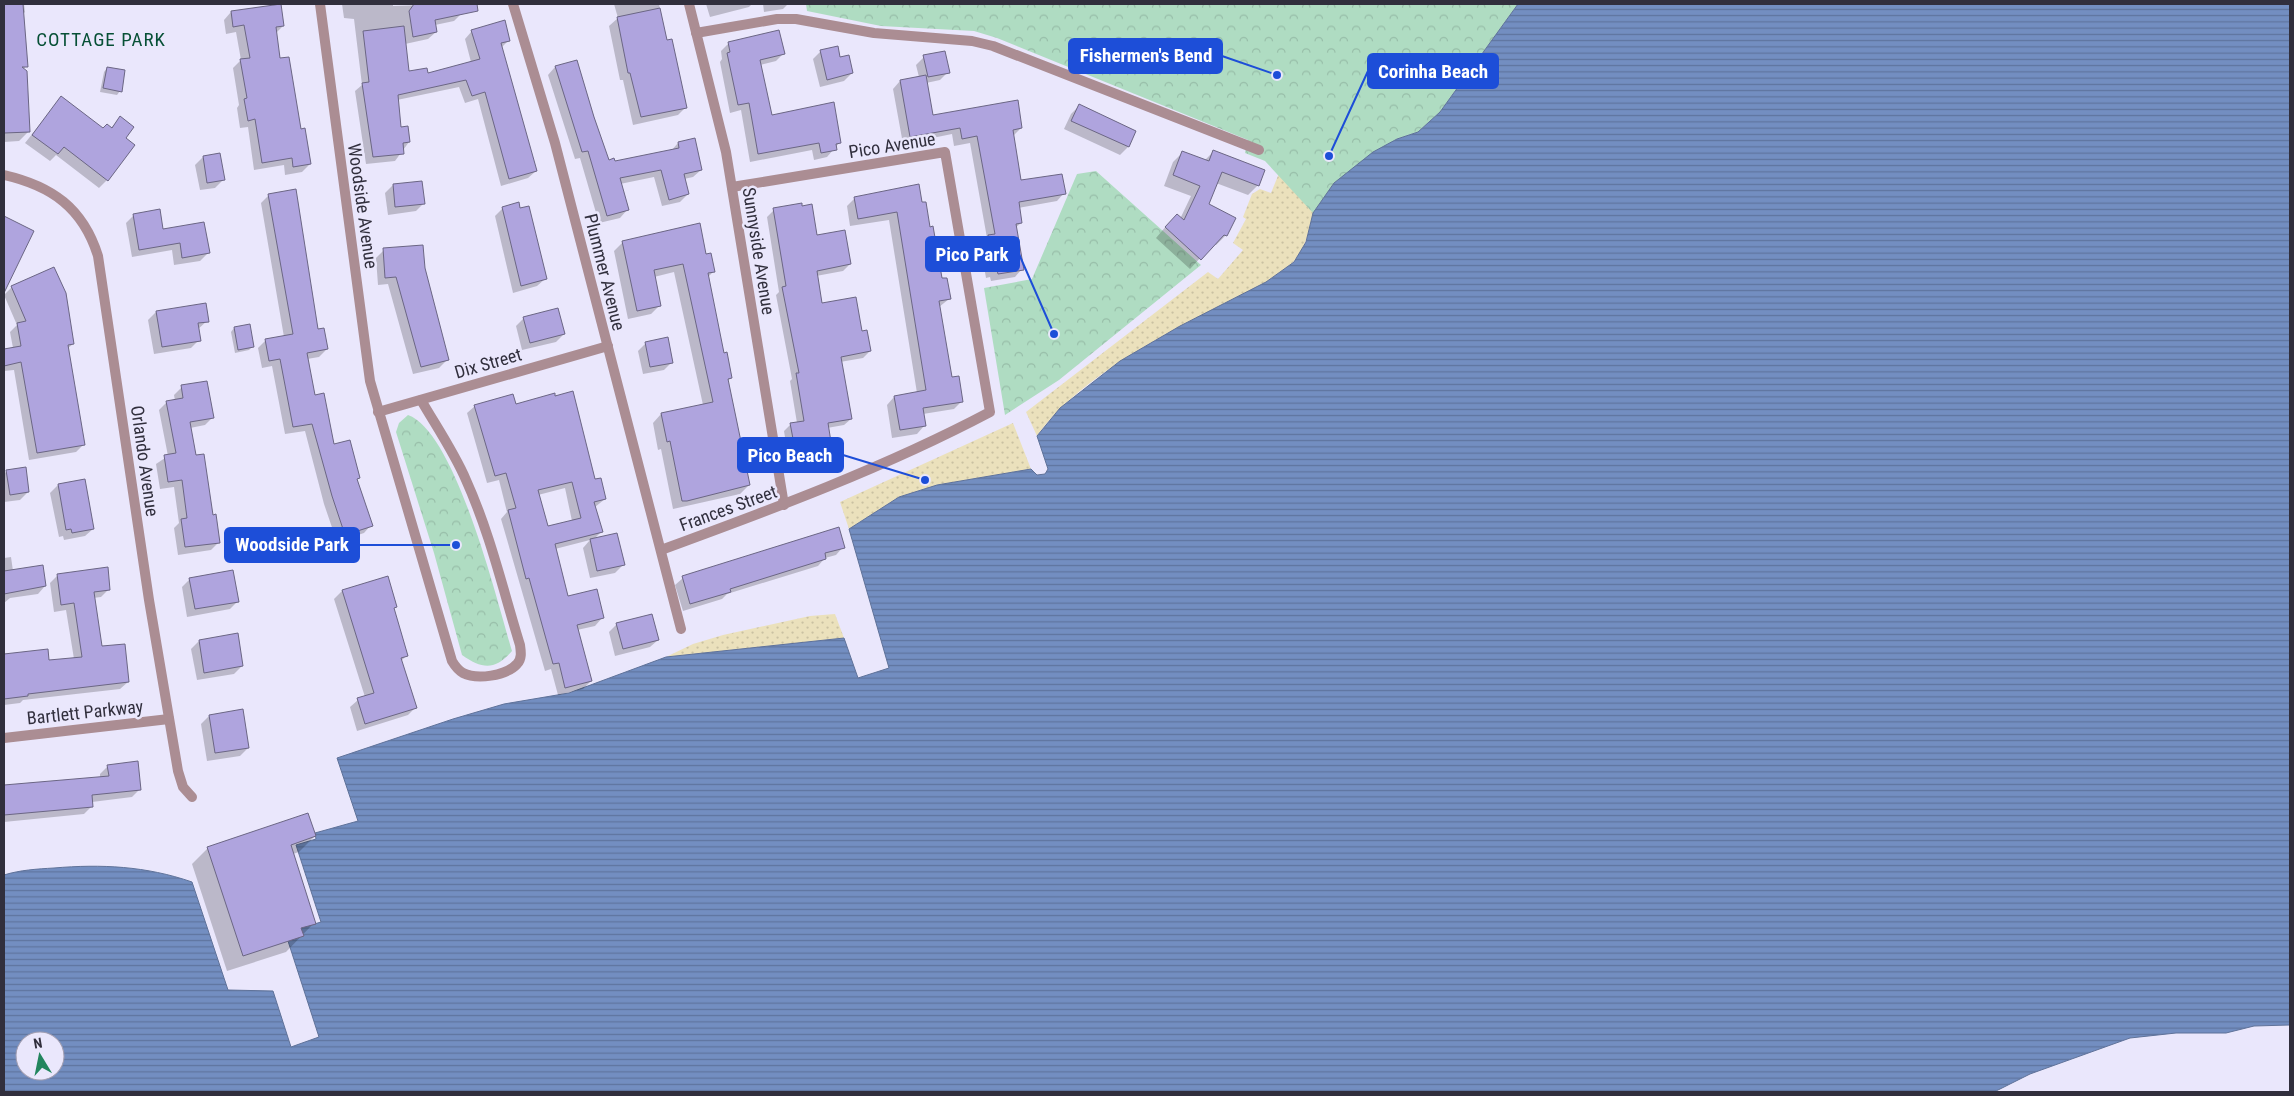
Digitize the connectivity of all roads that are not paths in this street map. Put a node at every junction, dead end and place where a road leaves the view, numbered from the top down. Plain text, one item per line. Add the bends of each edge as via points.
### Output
1 (320, 4) edge
2 (513, 4) edge
3 (689, 4) edge
4 (696, 33) junction
5 (1259, 150) dead end
6 (4, 175) edge
7 (732, 187) junction
8 (608, 346) junction
9 (421, 400) junction
10 (378, 412) junction
11 (990, 412) joint
12 (784, 505) junction
13 (661, 550) junction
14 (681, 630) dead end
15 (169, 720) junction
16 (4, 738) edge
17 (192, 797) dead end

1 - 10 street, Woodside Avenue via 369,372
2 - 8 street, Plummer Avenue via 555,143
3 - 4 street, Sunnyside Avenue
4 - 5 street via 787,18 882,34 972,40
4 - 7 street, Sunnyside Avenue
6 - 15 street, Orlando Avenue via 36,184 61,200 84,224 96,250
7 - 11 street, Pico Avenue via 945,152
7 - 12 street, Sunnyside Avenue
8 - 9 street, Dix Street
8 - 13 street, Plummer Avenue
9 - 10 street, Dix Street
9 - 10 street, Woodside Avenue via 467,481 520,645 521,655 517,664 500,673 465,674 452,661
11 - 12 street, Frances Street via 932,442
12 - 13 street, Frances Street
13 - 14 street
15 - 16 street, Bartlett Parkway
15 - 17 street, Orlando Avenue via 179,777

